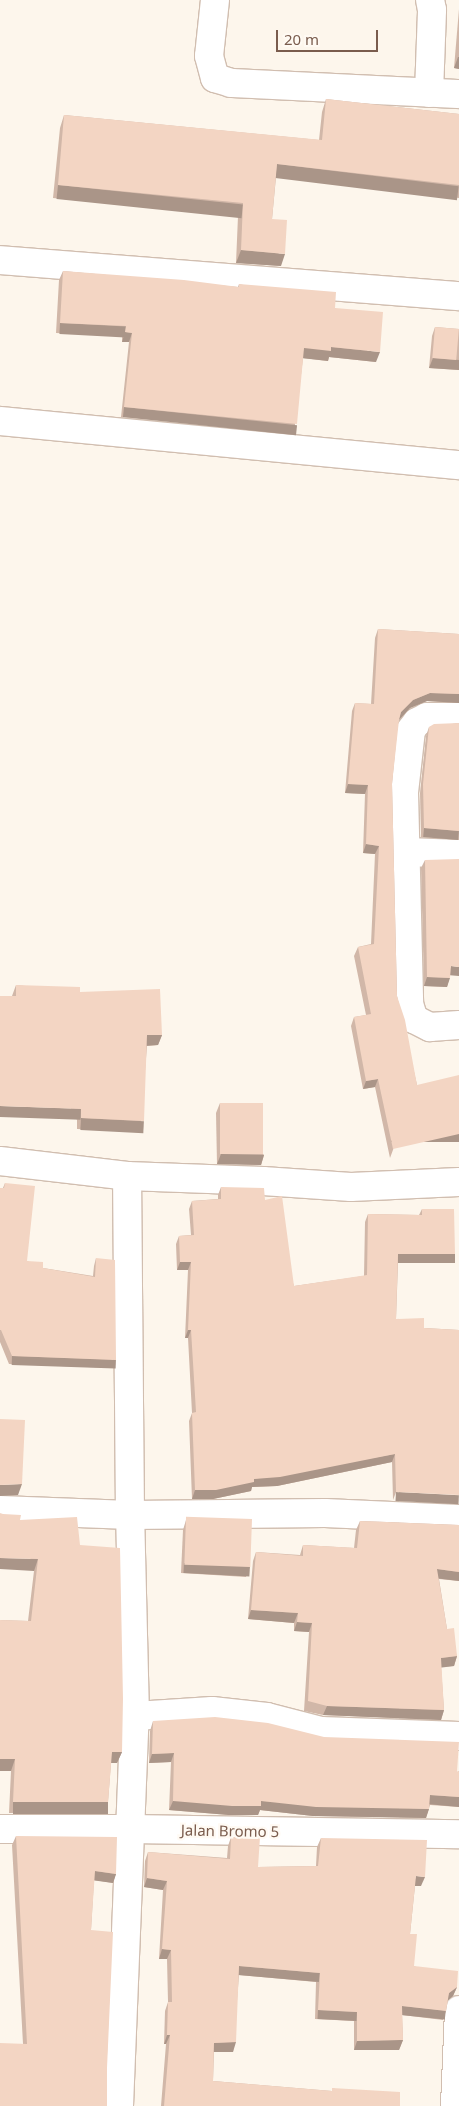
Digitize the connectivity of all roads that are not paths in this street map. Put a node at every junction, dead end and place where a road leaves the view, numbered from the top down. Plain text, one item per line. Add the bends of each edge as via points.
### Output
1 (215, 0) edge
2 (430, 0) edge
3 (429, 93) junction
4 (459, 94) edge
5 (0, 260) edge
6 (459, 296) edge
7 (0, 421) edge
8 (459, 465) edge
9 (459, 717) edge
10 (407, 852) junction
11 (459, 854) edge
12 (459, 1025) edge
13 (0, 1161) edge
14 (127, 1176) junction
15 (459, 1182) edge
16 (0, 1510) edge
17 (130, 1515) junction
18 (459, 1519) edge
19 (135, 1716) junction
20 (459, 1736) edge
21 (0, 1829) edge
22 (131, 1829) junction
23 (459, 1834) edge
24 (459, 2010) edge
25 (457, 2089) edge
26 (119, 2106) edge

1 - 3 street via 209,56 216,78 231,83
2 - 3 street
3 - 4 street
5 - 6 street
7 - 8 street
9 - 10 street via 427,717 411,730 404,792
10 - 11 street
10 - 12 street via 409,1004 414,1019 430,1027
13 - 14 street
14 - 15 street via 350,1187
14 - 17 street
16 - 17 street
17 - 18 street via 325,1513
17 - 19 street
19 - 20 street via 212,1711 268,1717 321,1731
19 - 22 street
21 - 22 street, Jalan Bromo 5
22 - 23 street, Jalan Bromo 5
22 - 26 street
24 - 25 street

